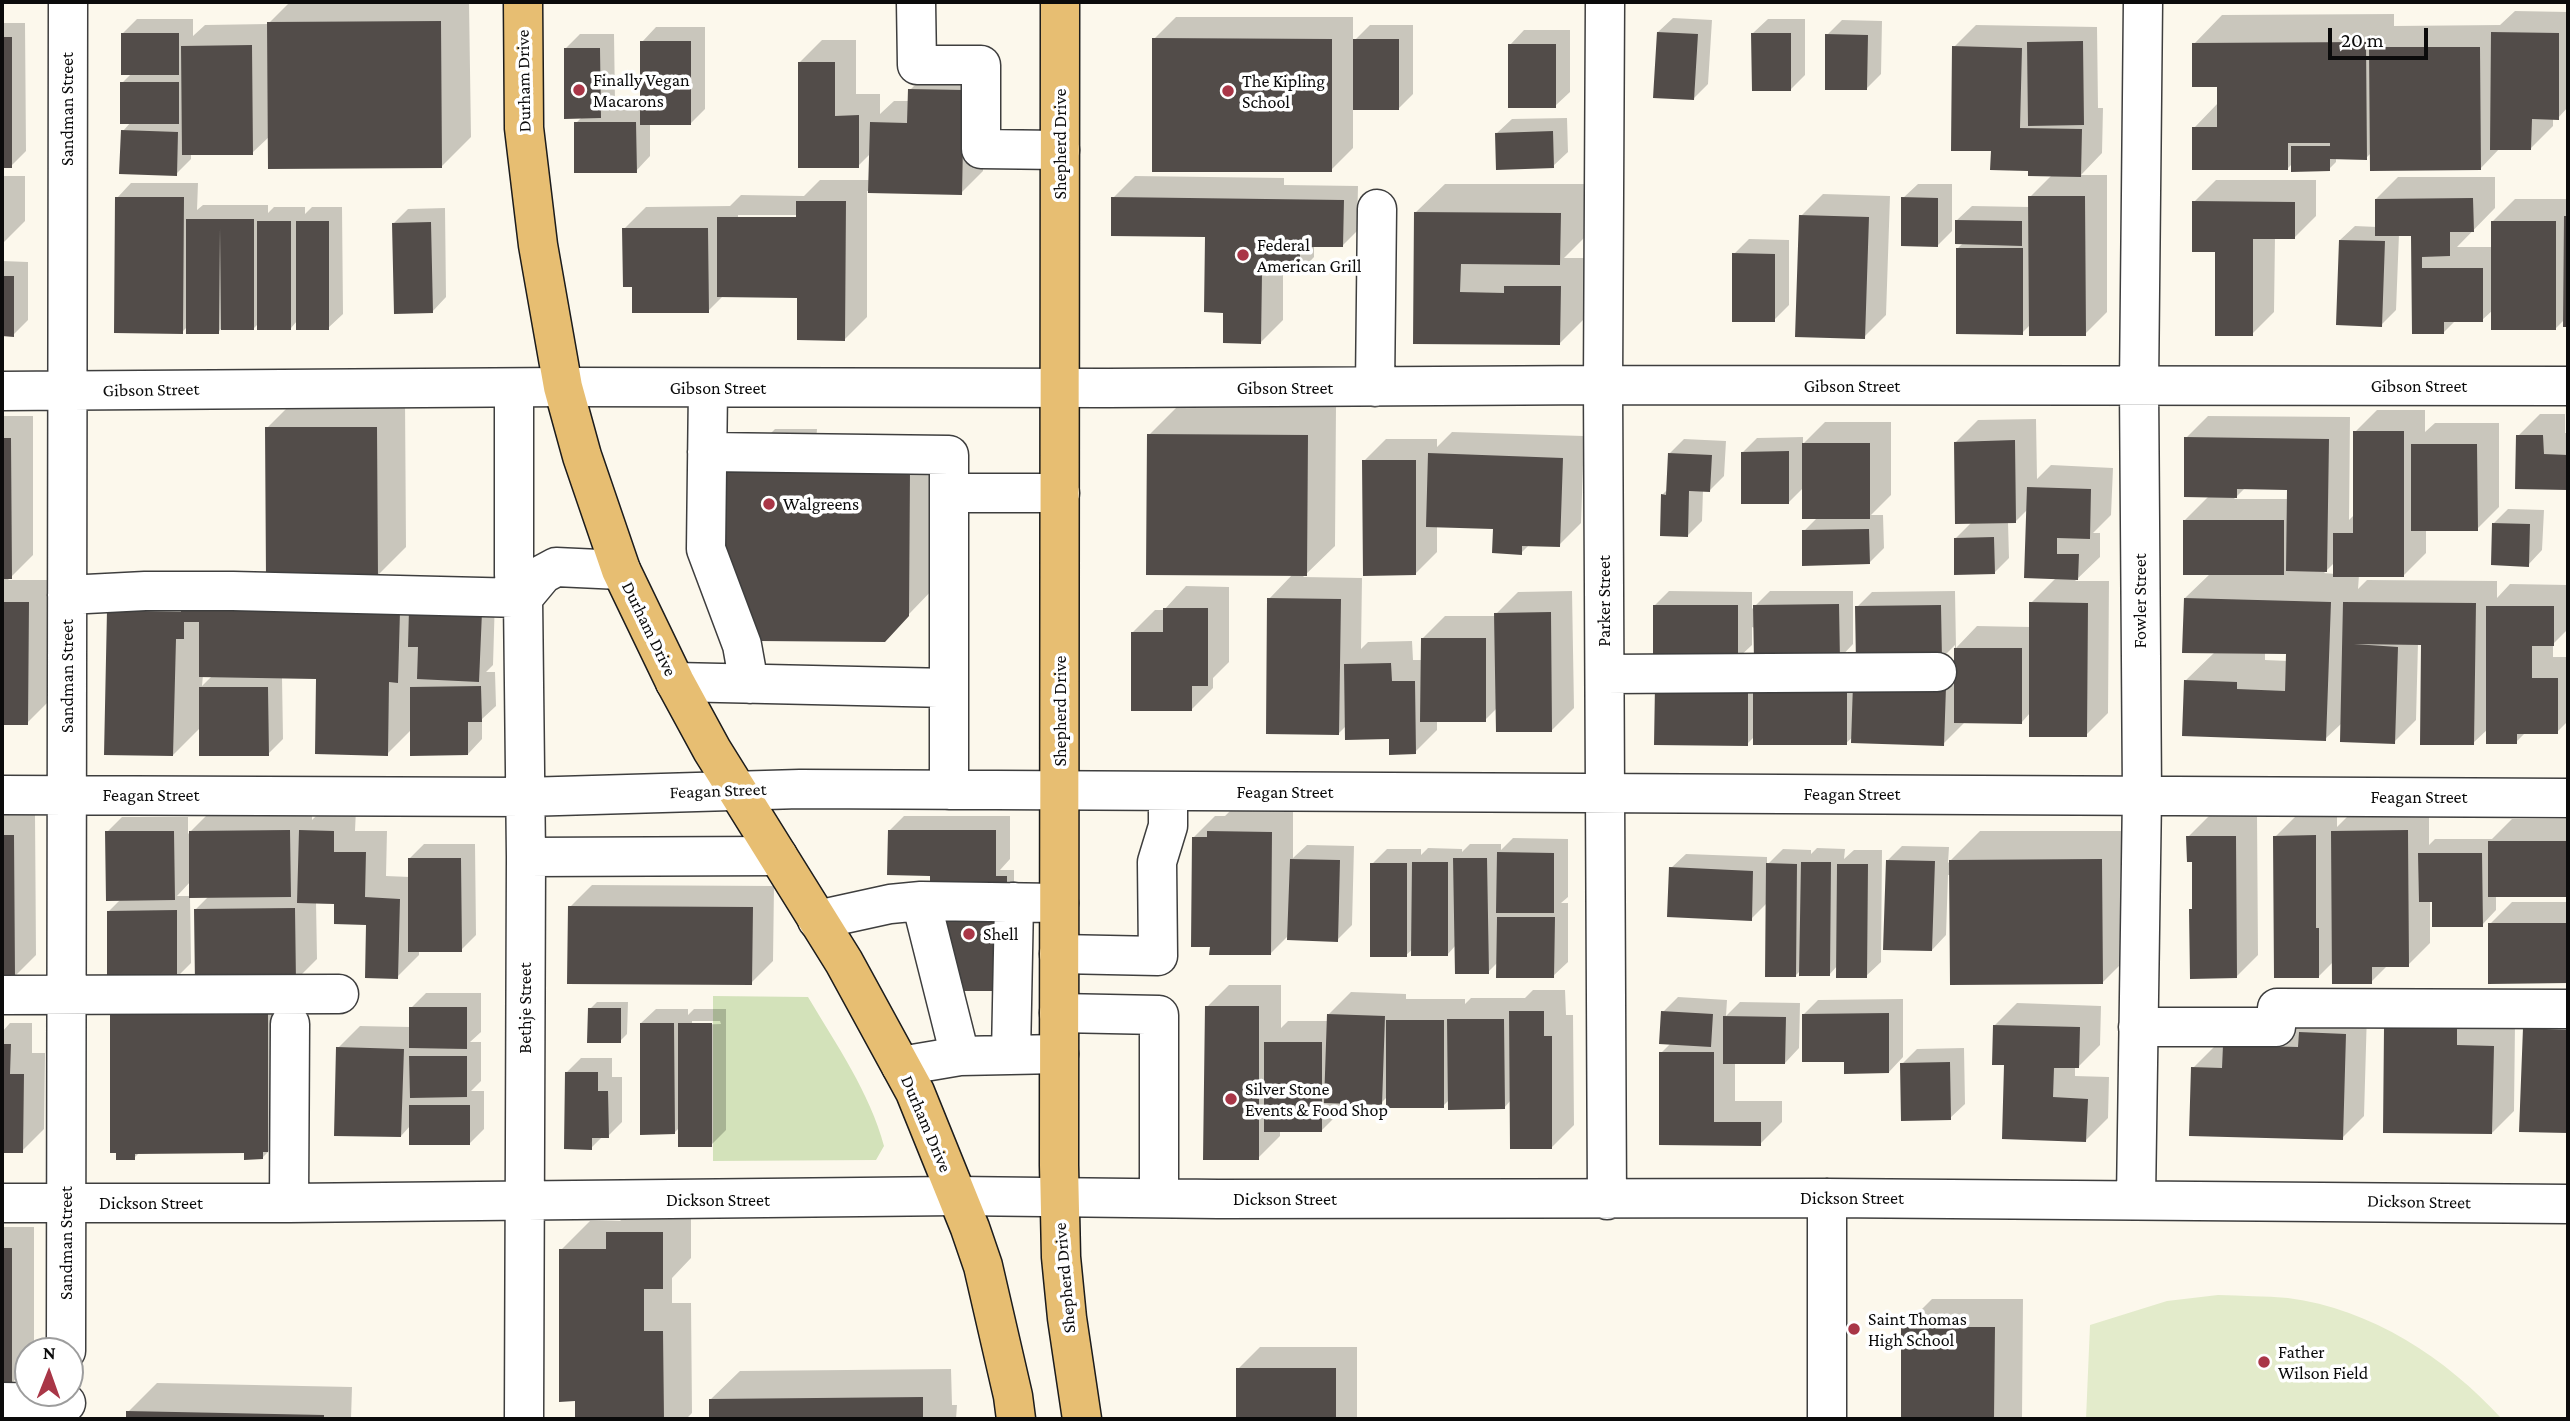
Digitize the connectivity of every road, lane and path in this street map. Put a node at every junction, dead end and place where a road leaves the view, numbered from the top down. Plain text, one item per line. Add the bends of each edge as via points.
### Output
1 (68, 2) edge
2 (523, 2) edge
3 (916, 2) edge
4 (1060, 2) edge
5 (1605, 2) edge
6 (2143, 2) edge
7 (1060, 150) junction
8 (1377, 209) dead end
9 (1603, 386) junction
10 (2568, 386) edge
11 (563, 387) junction
12 (1375, 387) junction
13 (2139, 387) junction
14 (514, 388) junction
15 (708, 388) junction
16 (1059, 388) junction
17 (2, 391) edge
18 (67, 391) junction
19 (707, 452) junction
20 (949, 493) junction
21 (1060, 493) junction
22 (621, 570) junction
23 (67, 595) junction
24 (523, 598) junction
25 (1937, 672) dead end
26 (1605, 674) junction
27 (675, 682) junction
28 (749, 684) junction
29 (949, 688) junction
30 (735, 790) junction
31 (949, 790) junction
32 (1060, 790) junction
33 (1168, 792) junction
34 (1606, 793) junction
35 (2, 795) edge
36 (67, 795) junction
37 (2142, 795) junction
38 (524, 797) junction
39 (2568, 798) edge
40 (778, 856) junction
41 (526, 857) junction
42 (921, 901) junction
43 (1014, 902) junction
44 (1059, 903) junction
45 (817, 920) junction
46 (1059, 954) junction
47 (66, 994) junction
48 (339, 994) dead end
49 (2, 995) edge
50 (2568, 1009) edge
51 (1059, 1013) junction
52 (290, 1024) dead end
53 (2138, 1027) junction
54 (1059, 1054) junction
55 (960, 1055) junction
56 (1011, 1055) junction
57 (901, 1066) junction
58 (956, 1196) junction
59 (1059, 1197) junction
60 (1159, 1198) junction
61 (1827, 1198) junction
62 (1607, 1199) junction
63 (2136, 1199) junction
64 (524, 1200) junction
65 (2, 1203) edge
66 (66, 1203) junction
67 (289, 1203) junction
68 (2568, 1204) edge
69 (66, 1337) edge
70 (524, 1419) edge
71 (1016, 1419) edge
72 (1082, 1419) edge
73 (1827, 1419) edge

1 - 18 street, Sandman Street
2 - 11 main road, Durham Drive via 524,128 538,245
3 - 7 street via 917,65 981,65 981,149
4 - 7 main road, Shepherd Drive
5 - 9 street, Parker Street
6 - 13 street, Fowler Street
7 - 16 main road, Shepherd Drive
8 - 12 street
9 - 12 street, Gibson Street
9 - 13 street, Gibson Street
9 - 26 street, Parker Street
10 - 13 street, Gibson Street
11 - 14 street, Gibson Street
11 - 15 street, Gibson Street
11 - 22 main road, Durham Drive
12 - 16 street, Gibson Street
13 - 37 street, Fowler Street
14 - 18 street, Gibson Street
14 - 24 street, Bethje Street via 514,575
15 - 16 street, Gibson Street
15 - 19 street
16 - 21 main road, Shepherd Drive
17 - 18 street, Gibson Street
18 - 23 street, Sandman Street
19 - 20 street via 949,455
19 - 28 street via 706,549 742,645
20 - 21 street
20 - 29 street
21 - 32 main road, Shepherd Drive
22 - 24 street via 555,566
22 - 27 main road, Durham Drive
23 - 24 street via 233,591
23 - 36 street, Sandman Street
24 - 38 street, Bethje Street
25 - 26 street
26 - 34 street, Parker Street
27 - 28 street
27 - 30 main road, Durham Drive
28 - 29 street
29 - 31 street
30 - 31 street, Feagan Street
30 - 38 street, Feagan Street
30 - 40 main road, Durham Drive
31 - 32 street, Feagan Street
32 - 33 street, Feagan Street
32 - 44 main road, Shepherd Drive
33 - 34 street, Feagan Street
33 - 46 street via 1168,826 1157,862 1158,956
34 - 37 street, Feagan Street
34 - 62 street, Parker Street
35 - 36 street, Feagan Street
36 - 38 street, Feagan Street
36 - 47 street, Sandman Street
37 - 39 street, Feagan Street
37 - 53 street, Fowler Street
38 - 41 street, Bethje Street
40 - 41 street
40 - 45 main road, Durham Drive
41 - 64 street, Bethje Street
42 - 43 street
42 - 45 street
42 - 55 street
43 - 44 street
43 - 56 street
44 - 46 main road, Shepherd Drive
45 - 57 main road, Durham Drive
46 - 51 main road, Shepherd Drive
47 - 48 street
47 - 49 street
47 - 66 street, Sandman Street
50 - 53 street via 2277,1008 2276,1027
51 - 54 main road, Shepherd Drive
51 - 60 street via 1158,1015
52 - 67 street
53 - 63 street, Fowler Street
54 - 56 street
54 - 59 main road, Shepherd Drive
55 - 56 street
55 - 57 street
57 - 58 main road, Durham Drive
58 - 59 street, Dickson Street
58 - 64 street, Dickson Street
58 - 71 main road via 983,1266
59 - 60 street, Dickson Street
59 - 72 main road, Shepherd Drive via 1067,1318
60 - 62 street, Dickson Street
61 - 62 street, Dickson Street
61 - 63 street, Dickson Street
61 - 73 street
63 - 68 street, Dickson Street
64 - 67 street, Dickson Street
64 - 70 street, Bethje Street
65 - 66 street, Dickson Street
66 - 67 street, Dickson Street
66 - 69 street, Sandman Street

